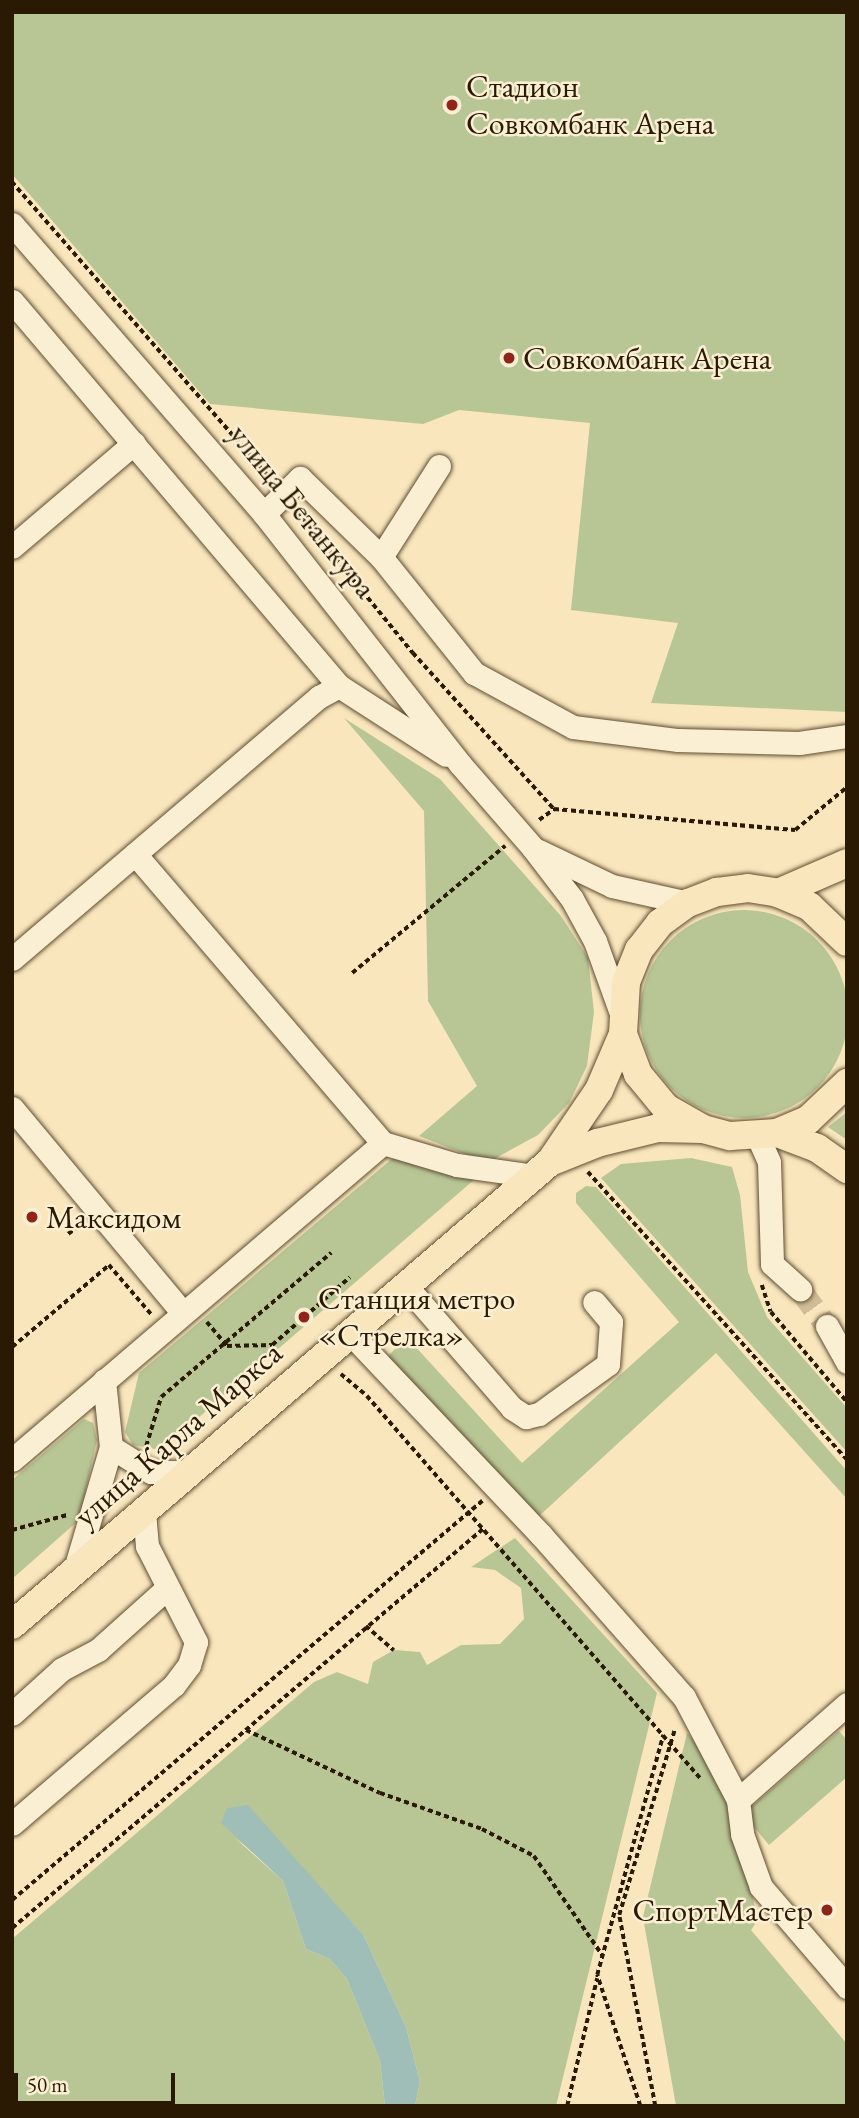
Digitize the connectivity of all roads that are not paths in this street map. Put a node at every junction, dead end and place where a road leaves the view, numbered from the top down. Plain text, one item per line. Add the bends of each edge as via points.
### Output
1 (12, 224) edge
2 (12, 301) edge
3 (134, 443) junction
4 (439, 466) dead end
5 (264, 514) junction
6 (12, 547) edge
7 (381, 557) junction
8 (339, 686) junction
9 (847, 736) edge
10 (460, 764) junction
11 (527, 841) junction
12 (135, 854) junction
13 (847, 863) edge
14 (778, 892) junction
15 (688, 903) junction
16 (847, 942) edge
17 (12, 959) edge
18 (622, 1025) junction
19 (847, 1083) edge
20 (12, 1108) edge
21 (703, 1129) junction
22 (768, 1135) junction
23 (383, 1143) junction
24 (542, 1169) junction
25 (847, 1169) edge
26 (405, 1286) junction
27 (800, 1289) tunnel mouth
28 (594, 1302) dead end
29 (190, 1313) junction
30 (827, 1326) tunnel mouth
31 (350, 1333) junction
32 (847, 1362) edge
33 (104, 1380) junction
34 (111, 1447) junction
35 (12, 1460) edge
36 (186, 1472) junction
37 (144, 1507) junction
38 (75, 1569) junction
39 (166, 1590) junction
40 (12, 1625) edge
41 (847, 1704) edge
42 (12, 1714) edge
43 (738, 1800) junction
44 (12, 1824) edge
45 (847, 1987) edge

1 - 5 street, улица Бетанкура
2 - 3 street
3 - 6 street
3 - 8 street
4 - 7 street
5 - 7 street via 300,478
5 - 10 street, улица Бетанкура
7 - 9 street via 474,673 573,727 678,740 799,743
8 - 10 street
8 - 12 street via 320,697
10 - 11 street, улица Бетанкура
11 - 15 street, улица Бетанкура via 612,886
11 - 18 street, улица Бетанкура via 572,899 595,942
12 - 17 street
12 - 23 street
13 - 14 main road
14 - 15 main road via 748,888 717,892
14 - 16 main road via 809,906
15 - 18 main road via 660,923 639,950 626,982
18 - 21 main road via 638,1074 666,1108
18 - 24 main road via 599,1090
19 - 22 main road via 808,1121
20 - 29 street via 128,1249
21 - 22 main road
21 - 24 main road via 658,1128 627,1134
22 - 25 main road via 817,1148
22 - 27 street via 772,1264
23 - 24 street via 457,1165
23 - 29 street
24 - 26 main road, улица Карла Маркса
26 - 28 street via 512,1408 526,1417 539,1415 608,1364 611,1322
26 - 31 main road, улица Карла Маркса
29 - 33 street
30 - 32 street
31 - 36 main road, улица Карла Маркса
31 - 43 street via 497,1488 684,1697
33 - 34 street
33 - 35 street
34 - 36 street via 151,1472
34 - 38 street
36 - 37 main road, улица Карла Маркса
37 - 38 main road, улица Карла Маркса
37 - 39 street via 147,1546
38 - 40 main road, улица Карла Маркса
39 - 42 street via 98,1650 62,1669
39 - 44 street via 189,1622 196,1642 189,1665 174,1685
41 - 43 street
43 - 45 street via 742,1834 761,1887

